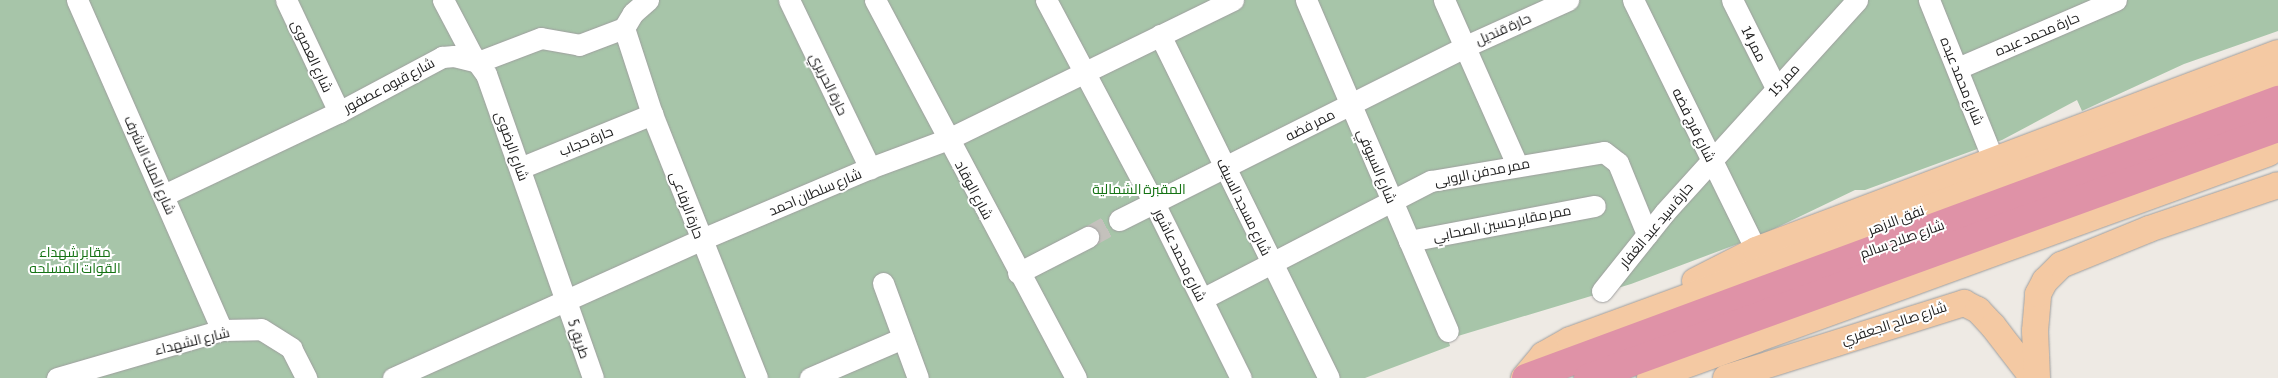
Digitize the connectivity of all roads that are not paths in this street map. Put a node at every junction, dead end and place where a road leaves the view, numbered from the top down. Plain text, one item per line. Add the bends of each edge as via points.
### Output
1 (77, 0) edge
2 (286, 0) edge
3 (443, 0) edge
4 (648, 0) edge
5 (789, 0) edge
6 (875, 0) edge
7 (1046, 0) edge
8 (1233, 0) edge
9 (1306, 0) edge
10 (1444, 0) edge
11 (1568, 0) edge
12 (1632, 0) edge
13 (1732, 0) edge
14 (1857, 0) edge
15 (1929, 0) edge
16 (2116, 0) edge
17 (2091, 5) edge
18 (624, 28) junction
19 (1160, 35) junction
20 (1466, 46) junction
21 (2278, 53) edge
22 (478, 62) junction
23 (1958, 68) junction
24 (1083, 71) junction
25 (2278, 74) edge
26 (1776, 88) junction
27 (2278, 100) edge
28 (1351, 105) junction
29 (338, 112) junction
30 (652, 114) junction
31 (948, 139) junction
32 (2273, 141) edge
33 (1711, 160) junction
34 (1994, 162) junction
35 (1516, 165) junction
36 (520, 168) junction
37 (870, 168) junction
38 (1225, 168) junction
39 (2278, 185) edge
40 (164, 195) junction
41 (1392, 202) junction
42 (1154, 203) junction
43 (1595, 206) dead end
44 (1119, 220) tunnel mouth
45 (1646, 234) junction
46 (1088, 237) tunnel mouth
47 (700, 240) junction
48 (1409, 241) junction
49 (1756, 250) junction
50 (1271, 261) junction
51 (1018, 273) junction
52 (883, 283) dead end
53 (1602, 291) dead end
54 (566, 299) junction
55 (1202, 299) junction
56 (1677, 302) junction
57 (222, 330) junction
58 (1448, 331) dead end
59 (903, 338) junction
60 (1239, 377) edge
61 (57, 378) edge
62 (306, 378) edge
63 (394, 378) edge
64 (593, 378) edge
65 (758, 378) edge
66 (810, 378) edge
67 (918, 378) edge
68 (1076, 378) edge
69 (1329, 378) edge
70 (1525, 378) edge
71 (1588, 378) edge
72 (1650, 378) edge
73 (1726, 378) edge
74 (2033, 378) edge
75 (2037, 378) edge

1 - 40 street, شارع الملك الاشرف
2 - 29 street, شارع العصوى
3 - 22 street, شارع الرضوى
4 - 18 street via 633,13
5 - 37 street, حارة الحريري
6 - 31 street, شارع الوقاد
7 - 24 street, شارع محمد عاشور
8 - 19 street, شارع سلطان احمد
9 - 28 street, شارع السيوفي
10 - 20 street
11 - 20 street, حارة قنديل
12 - 33 street, شارع فرج فضه
13 - 26 street, ممر 14
14 - 26 street, ممر 15
15 - 23 street, شارع محمد عبده
16 - 17 street, حارة محمد عبده
17 - 23 street, حارة محمد عبده
18 - 22 street via 580,45 541,38
18 - 30 street, حارة الرفاعى
19 - 24 street, شارع سلطان احمد
19 - 38 street, شارع مسجد السيف
20 - 28 street, ممر فضه
20 - 35 street
21 - 34 main road
22 - 29 street, شارع قبوه عصفور via 442,57
22 - 36 street, شارع الرضوى via 486,74
23 - 34 street, شارع محمد عبده
24 - 31 street, شارع سلطان احمد
24 - 42 street, شارع محمد عاشور
25 - 56 main road, نفق الازهر
26 - 33 street, ممر 15
27 - 70 highway, شارع صلاح سالم
28 - 38 street, ممر فضه
28 - 41 street, شارع السيوفي
29 - 40 street, شارع قبوه عصفور
30 - 36 street, حارة حجاب
30 - 47 street, حارة الرفاعى
31 - 37 street, شارع سلطان احمد
31 - 51 street, شارع الوقاد
32 - 71 highway, شارع صلاح سالم
32 - 72 main road
33 - 45 street, حارة سيد عبد الغفار
33 - 49 street, شارع فرج فضه
34 - 49 main road
35 - 41 street, ممر مدفن الروبى via 1431,180
35 - 45 street, ممر مدفن الروبى via 1604,152 1610,154 1618,163
36 - 54 street, شارع الرضوى
37 - 47 street, شارع سلطان احمد
38 - 42 street, ممر فضه
38 - 50 street, شارع مسجد السيف
39 - 75 main road via 2149,229 2061,265 2045,281 2038,294 2035,331
40 - 57 street, شارع الملك الاشرف
41 - 48 street, شارع السيوفي
41 - 50 street, ممر مدفن الروبى
42 - 44 street, ممر فضه
42 - 55 street, شارع محمد عاشور
43 - 48 street, ممر مقابر حسين الصحابي
45 - 53 street, حارة سيد عبد الغفار
46 - 51 street
47 - 54 street, شارع سلطان احمد
47 - 65 street, حارة الرفاعى
48 - 58 street, شارع السيوفي
49 - 56 main road via 1702,276
50 - 55 street, ممر مدفن الروبى
50 - 69 street, شارع مسجد السيف
51 - 68 street, شارع الوقاد
52 - 59 street
54 - 63 street, شارع سلطان احمد
54 - 64 street, طريق 5
55 - 60 street, شارع محمد عاشور
56 - 70 main road, نفق الازهر via 1556,346
57 - 61 street, شارع الشهداء
57 - 62 street, شارع الشهداء via 261,329 291,348
59 - 66 street
59 - 67 street
73 - 74 main road, شارع صالح الجعفري via 1964,303 1978,310 1993,326

